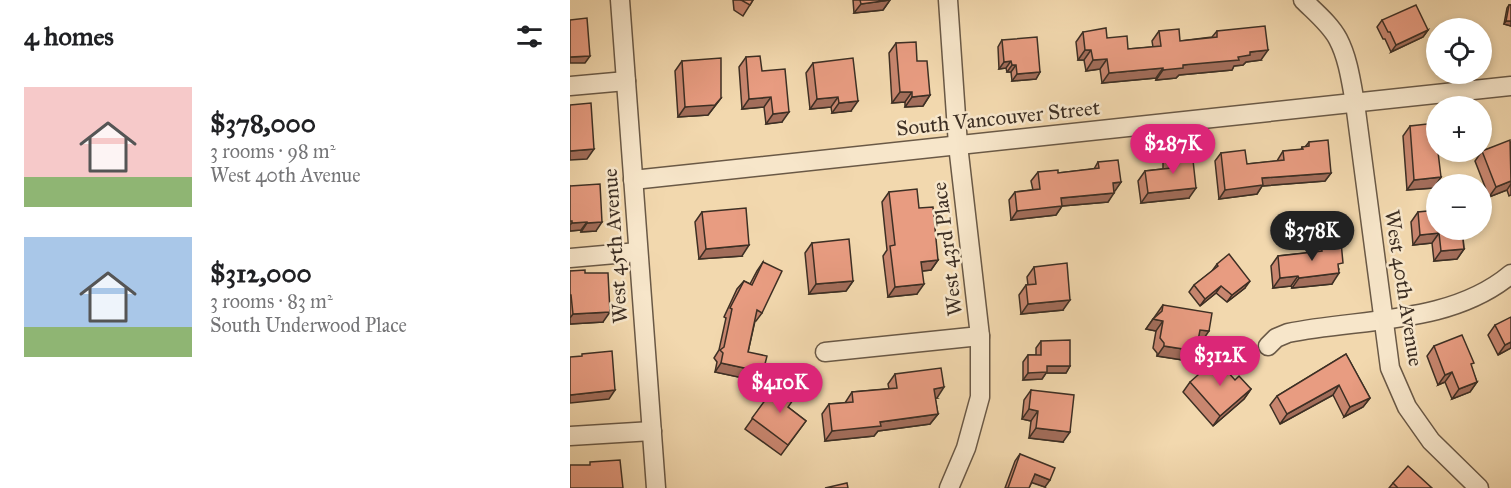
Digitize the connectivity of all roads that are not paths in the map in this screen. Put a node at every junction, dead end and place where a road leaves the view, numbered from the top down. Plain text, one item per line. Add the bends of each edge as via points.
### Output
1 (620, 0) edge
2 (948, 0) edge
3 (1303, 0) edge
4 (626, 81) junction
5 (570, 86) edge
6 (1511, 86) edge
7 (1355, 103) junction
8 (958, 145) junction
9 (633, 180) junction
10 (638, 252) junction
11 (570, 258) edge
12 (1511, 274) edge
13 (1383, 319) junction
14 (980, 336) junction
15 (1268, 346) dead end
16 (825, 352) dead end
17 (652, 431) junction
18 (570, 436) edge
19 (656, 488) edge
20 (949, 488) edge
21 (1479, 488) edge

1 - 4 street, West 45th Avenue
2 - 8 street, West 43rd Place
3 - 7 street, West 40th Avenue via 1338,38
4 - 5 street
4 - 9 street, West 45th Avenue
6 - 7 street, South Vancouver Street
7 - 8 street, South Vancouver Street
7 - 13 street, West 40th Avenue
8 - 9 street, South Vancouver Street
8 - 14 street, West 43rd Place
9 - 10 street, West 45th Avenue
10 - 11 street
10 - 17 street, West 45th Avenue
12 - 13 street via 1464,302
13 - 15 street via 1288,333
13 - 21 street, West 40th Avenue via 1390,368 1407,407 1431,441
14 - 16 street
14 - 20 street, West 43rd Place via 980,397 966,448
17 - 18 street
17 - 19 street, West 45th Avenue

